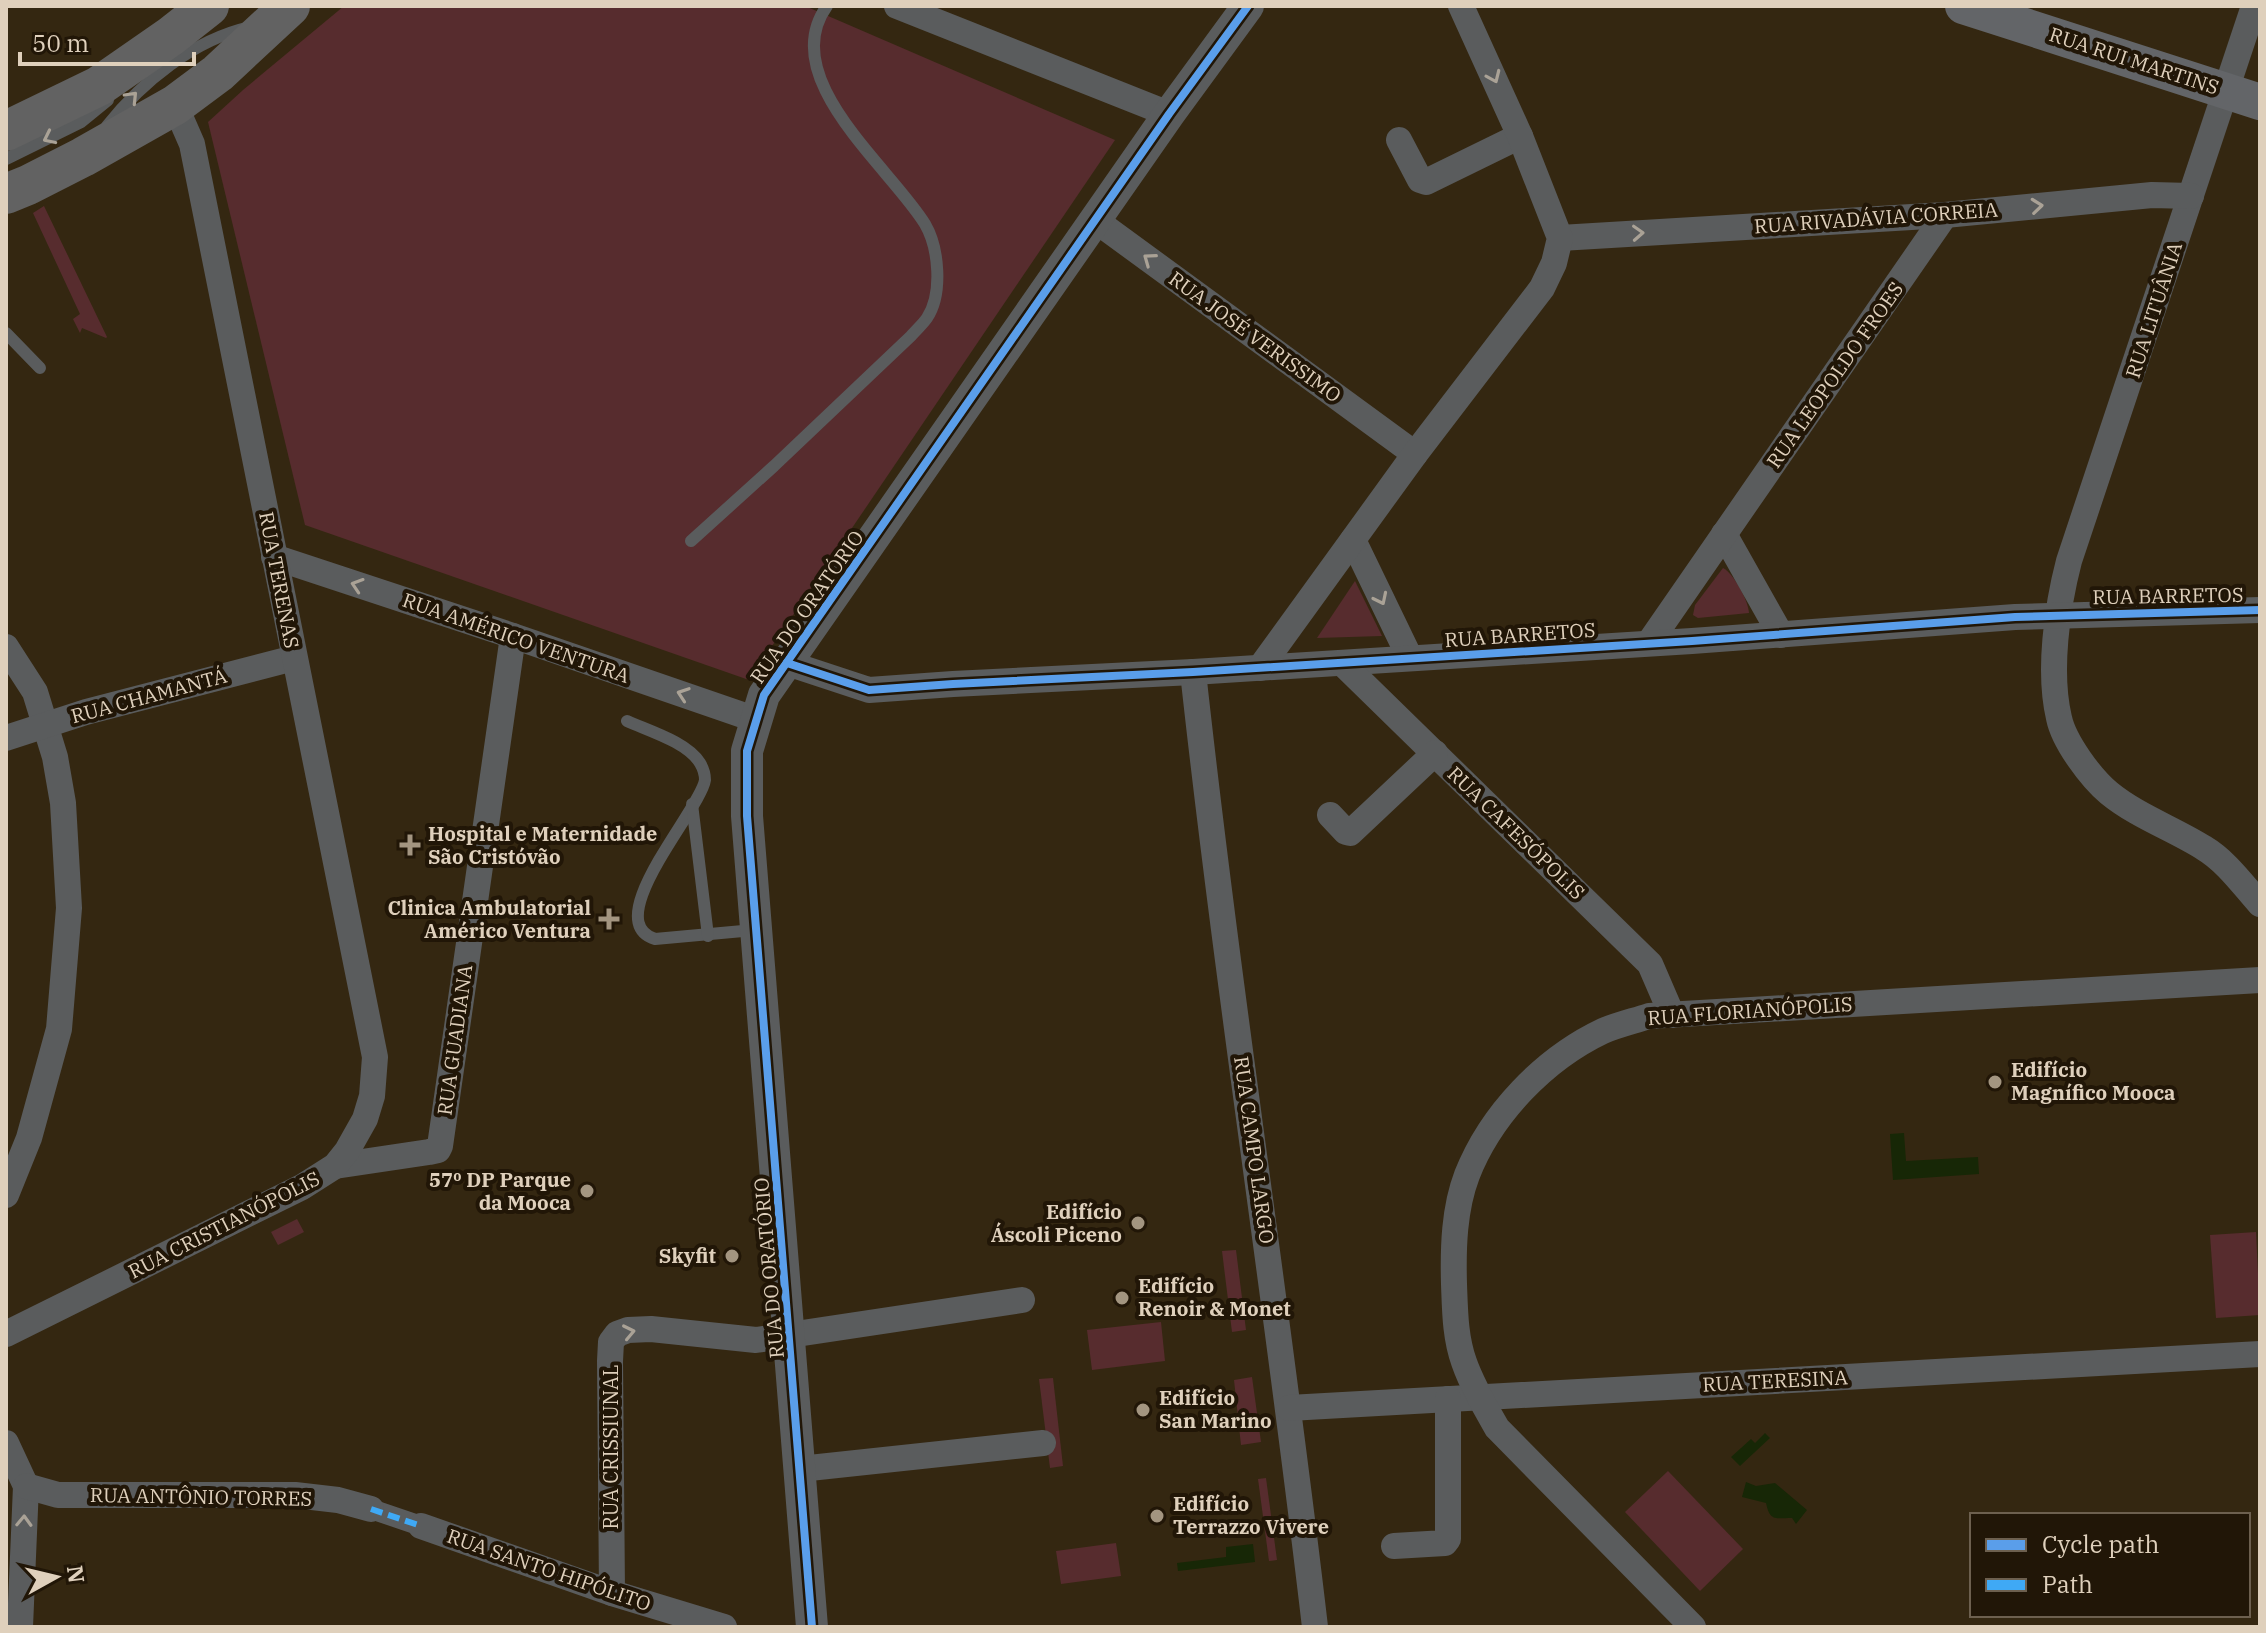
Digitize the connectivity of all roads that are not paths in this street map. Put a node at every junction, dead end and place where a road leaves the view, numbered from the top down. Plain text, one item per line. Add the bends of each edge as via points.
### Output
1 (209, 6) edge
2 (827, 6) edge
3 (897, 6) edge
4 (1248, 6) edge
5 (1461, 6) edge
6 (1963, 6) edge
7 (2254, 6) edge
8 (282, 14) edge
9 (2225, 91) junction
10 (116, 94) dead end
11 (2260, 102) edge
12 (175, 105) junction
13 (1169, 114) junction
14 (6, 131) edge
15 (1520, 136) junction
16 (1399, 140) dead end
17 (83, 157) junction
18 (6, 159) edge
19 (6, 194) edge
20 (2191, 196) junction
21 (1945, 215) junction
22 (1095, 220) junction
23 (1560, 238) junction
24 (6, 333) edge
25 (40, 368) dead end
26 (1415, 454) junction
27 (1724, 534) junction
28 (1353, 540) junction
29 (691, 541) dead end
30 (274, 557) junction
31 (2260, 610) edge
32 (2059, 615) junction
33 (1781, 635) junction
34 (513, 636) junction
35 (1649, 643) junction
36 (6, 647) edge
37 (294, 658) junction
38 (1410, 658) junction
39 (787, 663) junction
40 (1342, 663) junction
41 (1260, 668) junction
42 (1193, 672) junction
43 (757, 720) junction
44 (627, 721) dead end
45 (45, 725) junction
46 (6, 738) edge
47 (1435, 753) junction
48 (692, 804) junction
49 (1330, 815) dead end
50 (2260, 904) edge
51 (757, 930) junction
52 (708, 936) junction
53 (2260, 980) edge
54 (1672, 1015) junction
55 (375, 1057) joint
56 (335, 1166) junction
57 (6, 1195) edge
58 (1022, 1300) dead end
59 (6, 1334) edge
60 (790, 1335) junction
61 (2260, 1354) edge
62 (1479, 1397) junction
63 (1448, 1399) junction
64 (1289, 1408) junction
65 (6, 1443) edge
66 (1043, 1443) dead end
67 (800, 1469) junction
68 (26, 1486) junction
69 (371, 1509) joint
70 (421, 1526) joint
71 (1394, 1546) dead end
72 (612, 1593) junction
73 (20, 1627) edge
74 (724, 1627) edge
75 (812, 1627) edge
76 (1315, 1627) edge
77 (1693, 1627) edge

1 - 14 main road via 139,66
2 - 29 lane via 814,36 816,64 828,98 926,225 939,265 933,304 911,336
3 - 13 street
4 - 13 street, RUA DO ORATÓRIO
5 -> 15 street
6 - 9 main road, RUA RUI MARTINS
7 - 9 street, RUA LITUÂNIA
8 - 12 main road
17 -> 8 lane via 144,85 215,39
9 - 11 main road, RUA RUI MARTINS
9 - 20 street, RUA LITUÂNIA
10 -> 18 lane via 81,122
12 - 17 main road
12 - 30 street, RUA TERENAS via 192,144
13 - 22 street, RUA DO ORATÓRIO
15 - 16 street via 1426,182
15 - 23 street
17 - 19 main road
21 -> 20 street, RUA RIVADÁVIA CORREIA via 2152,195
20 - 32 street, RUA LITUÂNIA via 2069,561
23 -> 21 street, RUA RIVADÁVIA CORREIA
21 - 27 street, RUA LEOPOLDO FROES
26 -> 22 street, RUA JOSÉ VERISSIMO
22 - 39 street, RUA DO ORATÓRIO
23 - 26 street via 1542,288
24 - 25 lane
26 - 28 street
27 - 33 street
27 - 35 street, RUA LEOPOLDO FROES
28 -> 38 street
28 - 41 street
34 -> 30 street, RUA AMÉRICO VENTURA
30 - 37 street, RUA TERENAS
31 - 32 street, RUA BARRETOS
32 - 33 street, RUA BARRETOS
32 - 50 street, RUA LITUÂNIA via 2059,721 2083,766 2110,794 2207,849
33 - 35 street, RUA BARRETOS
43 -> 34 street, RUA AMÉRICO VENTURA
34 - 56 street, RUA GUADIANA via 440,1146
35 - 38 street, RUA BARRETOS
36 - 45 street via 35,692
37 - 45 street, RUA CHAMANTÁ
37 - 55 street, RUA TERENAS
38 - 40 street, RUA BARRETOS
39 - 42 street, RUA BARRETOS via 869,690
39 - 43 street, RUA DO ORATÓRIO via 764,695
40 - 41 street, RUA BARRETOS
40 - 47 street, RUA CAFESÓPOLIS
41 - 42 street, RUA BARRETOS
42 - 64 street, RUA CAMPO LARGO
43 - 51 street, RUA DO ORATÓRIO via 747,751 747,816
44 - 48 lane via 690,750 701,764 702,788
45 - 46 street, RUA CHAMANTÁ
45 - 57 street via 63,803 69,908 59,1029 29,1138
47 - 49 street via 1350,833
47 - 54 street, RUA CAFESÓPOLIS via 1650,964
48 - 52 lane
48 - 52 lane via 643,893 638,916 650,938
51 - 52 lane
51 - 60 street, RUA DO ORATÓRIO
53 - 54 street, RUA FLORIANÓPOLIS
54 - 62 street, RUA FLORIANÓPOLIS via 1649,1016 1603,1031 1562,1057 1524,1088 1487,1136 1467,1176 1455,1223 1453,1263 1455,1329
55 - 56 street, RUA CRISTIANÓPOLIS via 365,1119
56 - 59 street, RUA CRISTIANÓPOLIS
58 - 60 street
60 - 67 street, RUA DO ORATÓRIO
72 -> 60 street, RUA CRISSIUNAL via 611,1342 628,1330 651,1329 756,1340
61 - 62 street, RUA TERESINA
62 - 63 street, RUA TERESINA
62 - 77 street, RUA FLORIANÓPOLIS via 1497,1428
63 - 64 street, RUA TERESINA
63 - 71 street via 1448,1539
64 - 76 street, RUA CAMPO LARGO
65 - 68 street
66 - 67 street
67 - 75 street, RUA DO ORATÓRIO
68 - 69 street, RUA ANTÔNIO TORRES via 58,1495 295,1495
73 -> 68 street
69 - 70 street, RUA ANTÔNIO TORRES
70 - 72 street, RUA SANTO HIPÓLITO
72 - 74 street, RUA SANTO HIPÓLITO

